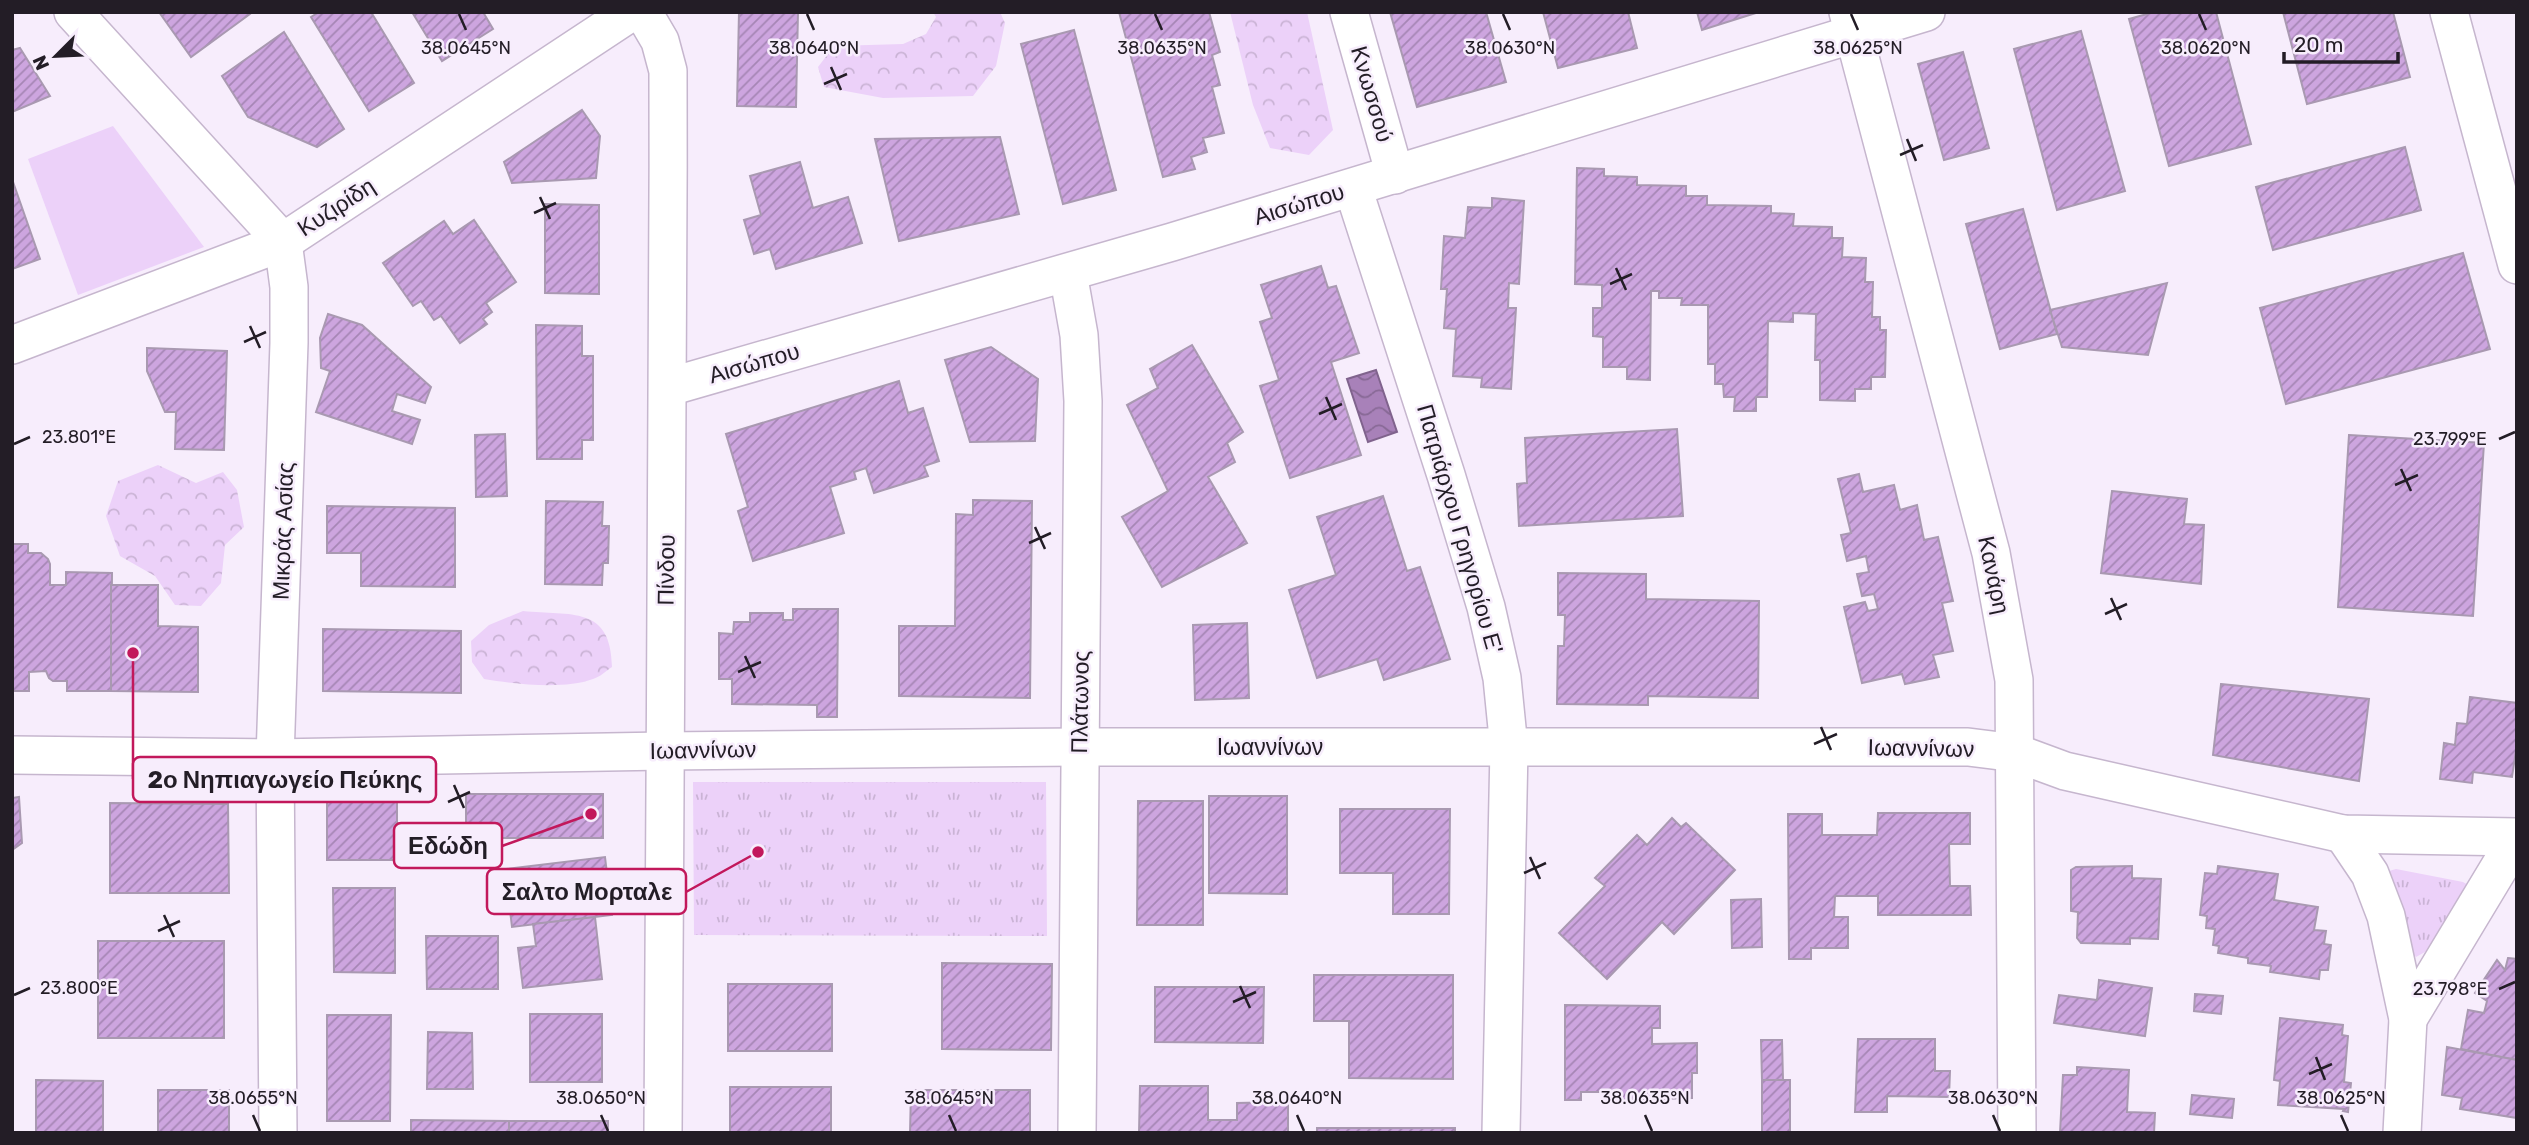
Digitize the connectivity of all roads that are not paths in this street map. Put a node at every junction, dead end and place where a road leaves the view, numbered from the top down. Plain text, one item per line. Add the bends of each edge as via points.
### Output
1 (73, 12) edge
2 (631, 12) edge
3 (643, 12) edge
4 (1349, 12) edge
5 (1926, 12) edge
6 (2449, 12) edge
7 (1850, 23) edge
8 (1395, 175) junction
9 (1353, 188) junction
10 (283, 242) junction
11 (2517, 265) edge
12 (1068, 273) junction
13 (12, 345) edge
14 (669, 387) junction
15 (1080, 747) junction
16 (1509, 748) junction
17 (664, 751) junction
18 (2016, 753) junction
19 (12, 755) edge
20 (275, 758) junction
21 (2343, 834) junction
22 (2517, 837) edge
23 (2408, 1019) junction
24 (278, 1133) edge
25 (663, 1133) edge
26 (1077, 1133) edge
27 (1501, 1133) edge
28 (2017, 1133) edge
29 (2402, 1133) edge

1 - 10 street
2 - 10 street, Κυζιρίδη
3 - 14 street, Πίνδου via 660,41 668,71
4 - 8 street, Κνωσσού
5 - 7 street, Αισώπου
6 - 11 street
7 - 8 street, Αισώπου
7 - 18 street, Κανάρη via 1991,553 2014,680
8 - 9 street, Αισώπου
9 - 12 street, Αισώπου
9 - 16 street, Πατριάρχου Γρηγορίου Ε' via 1486,607 1502,678
10 - 13 street, Κυζιρίδη
10 - 20 street, Μικράς Ασίας via 289,343
12 - 14 street, Αισώπου
12 - 15 street, Πλάτωνος via 1083,387
14 - 17 street, Πίνδου
15 - 16 street, Ιωαννίνων
15 - 17 street, Ιωαννίνων
15 - 26 street, Πλάτωνος
16 - 18 street, Ιωαννίνων via 1968,747
16 - 27 street, Πατριάρχου Γρηγορίου Ε'
17 - 20 street, Ιωαννίνων
17 - 25 street, Πίνδου
18 - 21 street, Ιωαννίνων via 2065,771
18 - 28 street, Κανάρη
19 - 20 street, Ιωαννίνων
20 - 24 street, Μικράς Ασίας
21 - 22 street, Ιωαννίνων
21 - 23 street via 2370,874 2386,916
22 - 23 street
23 - 29 street

